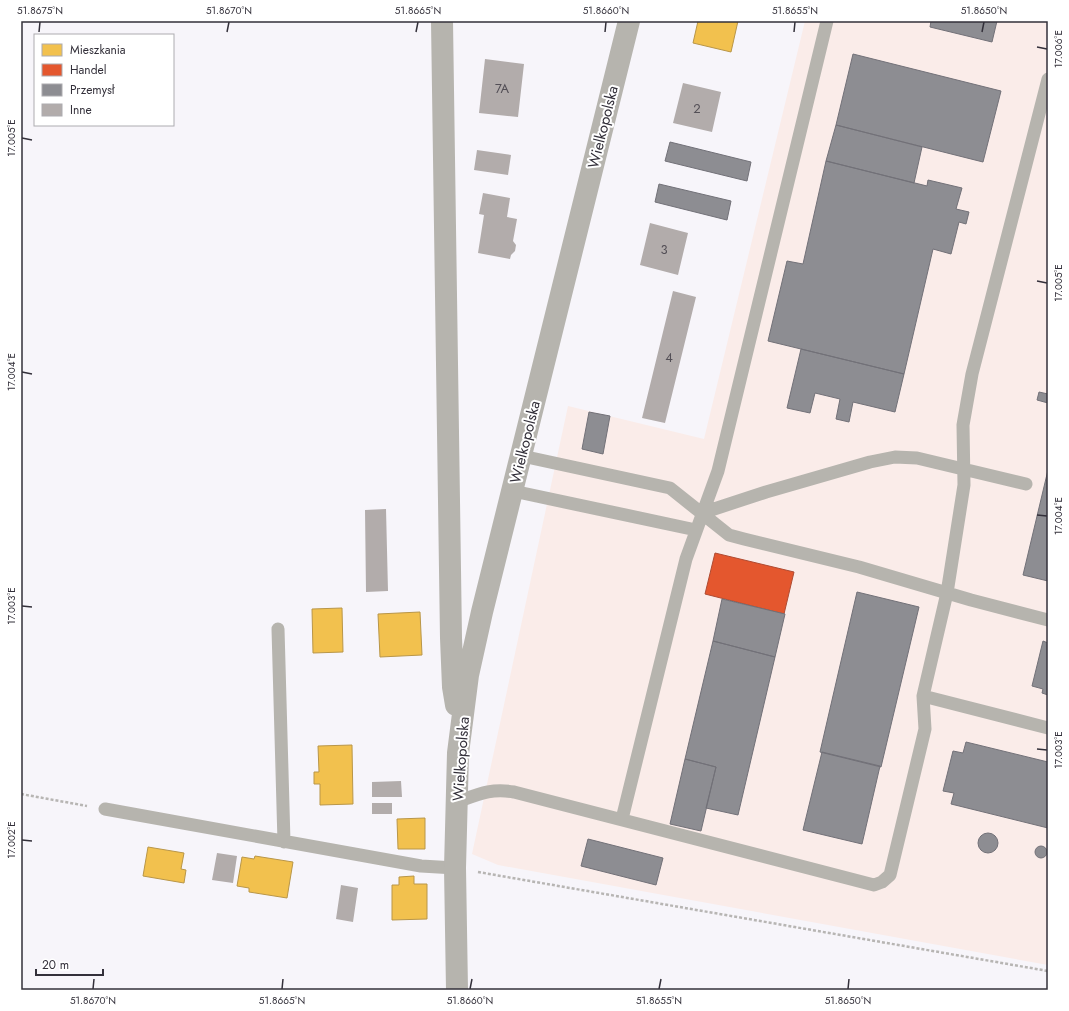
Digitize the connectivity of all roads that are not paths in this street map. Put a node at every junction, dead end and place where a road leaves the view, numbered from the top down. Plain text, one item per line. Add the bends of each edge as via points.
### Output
1 (442, 21) edge
2 (629, 21) edge
3 (827, 21) edge
4 (1048, 79) edge
5 (522, 456) junction
6 (963, 468) junction
7 (1026, 484) dead end
8 (513, 491) junction
9 (702, 513) junction
10 (696, 530) junction
11 (947, 593) junction
12 (1048, 620) edge
13 (278, 629) dead end
14 (923, 696) junction
15 (1048, 728) edge
16 (460, 738) junction
17 (458, 802) junction
18 (105, 809) road end
19 (622, 819) junction
20 (284, 842) junction
21 (455, 868) junction
22 (456, 990) edge

1 - 16 street via 451,638 453,687
2 - 5 street, Wielkopolska
3 - 9 lane via 718,471
4 - 6 lane via 972,374 963,425
5 - 8 street, Wielkopolska
5 - 9 lane via 670,488
6 - 7 lane
6 - 9 lane via 917,458 895,457 766,492
6 - 11 lane via 964,485
8 - 10 lane
8 - 16 street, Wielkopolska via 468,676
9 - 10 lane
9 - 11 lane via 730,534 744,539 859,567
10 - 19 lane via 686,559
11 - 12 lane
11 - 14 lane
13 - 20 lane
14 - 15 lane
14 - 19 lane via 925,729 890,875 882,882 874,885
16 - 17 street, Wielkopolska
17 - 19 lane via 490,790 502,790
17 - 21 street, Wielkopolska
18 - 20 lane
20 - 21 lane via 421,866
21 - 22 street, Wielkopolska

